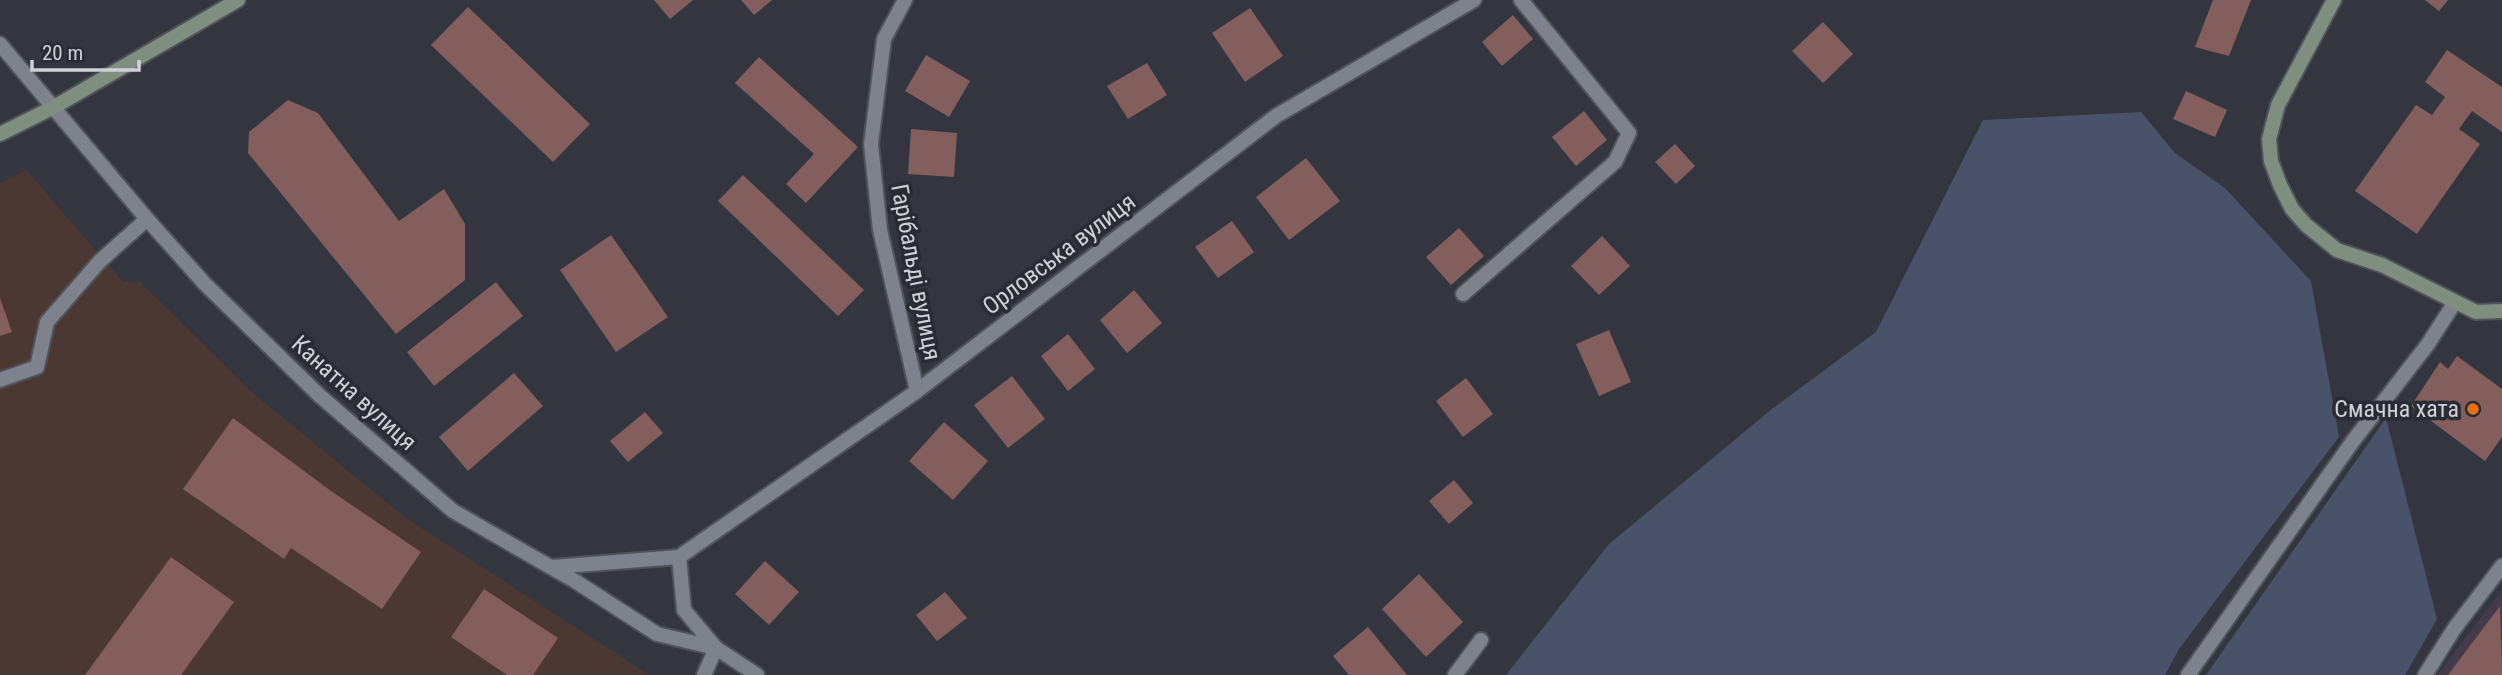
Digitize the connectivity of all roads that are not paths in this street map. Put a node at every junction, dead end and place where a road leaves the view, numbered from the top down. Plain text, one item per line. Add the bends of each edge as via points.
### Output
1 (238, 0) edge
2 (905, 0) edge
3 (1474, 0) edge
4 (1521, 0) edge
5 (2334, 0) edge
6 (0, 44) edge
7 (54, 107) junction
8 (0, 134) edge
9 (147, 219) junction
10 (1464, 294) dead end
11 (2455, 302) junction
12 (2502, 311) edge
13 (0, 380) edge
14 (917, 391) junction
15 (679, 557) junction
16 (2502, 566) edge
17 (552, 568) junction
18 (1481, 640) dead end
19 (716, 648) junction
20 (704, 675) edge
21 (757, 675) edge
22 (1455, 675) edge
23 (2188, 675) edge
24 (2425, 675) edge

1 - 7 street
2 - 14 street, Гарібальді вулиця via 884,39 871,144 880,230
3 - 14 street, Орловська вулиця via 1276,116
4 - 10 street via 1629,133 1615,162
5 - 11 street via 2278,105 2269,139 2280,185 2306,225 2337,250 2382,265
6 - 7 street, Канатна вулиця
7 - 8 street
7 - 9 street, Канатна вулиця
9 - 13 street via 100,261 47,322 37,367
9 - 17 street, Канатна вулиця via 205,284 320,396 453,511
11 - 12 street via 2476,312
11 - 23 street
14 - 15 street, Орловська вулиця
15 - 17 street, Орловська вулиця
15 - 19 street via 684,610
16 - 24 street
17 - 19 street, Канатна вулиця via 657,634
18 - 22 street
19 - 20 street
19 - 21 street, Канатна вулиця

